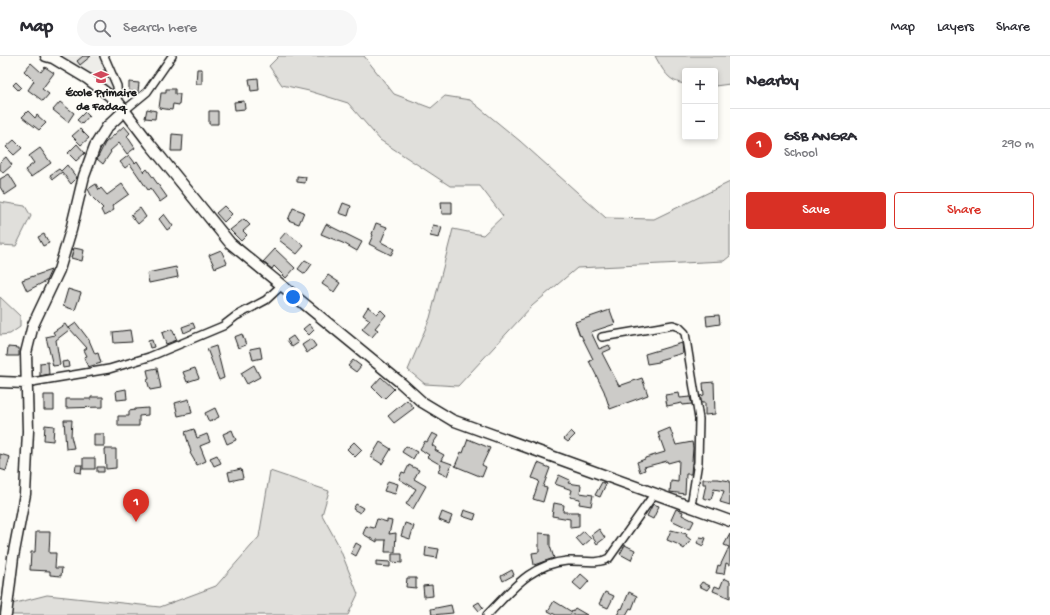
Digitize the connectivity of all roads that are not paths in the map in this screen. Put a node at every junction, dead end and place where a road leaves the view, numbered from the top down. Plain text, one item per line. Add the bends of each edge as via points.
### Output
1 (46, 56) edge
2 (104, 56) edge
3 (172, 56) edge
4 (122, 106) junction
5 (282, 285) junction
6 (602, 337) dead end
7 (0, 382) edge
8 (26, 383) junction
9 (655, 493) junction
10 (691, 506) junction
11 (730, 521) edge
12 (6, 615) edge
13 (487, 615) edge

1 - 4 street via 88,79
2 - 4 street via 117,86
3 - 4 street via 147,92
4 - 5 street via 230,243
4 - 8 street via 95,146 84,176 59,270 33,325 26,353
5 - 8 street via 266,300 223,326 149,357 109,369
5 - 9 street via 422,402 452,420
6 - 10 street via 673,325 685,333 699,419 698,462
7 - 8 street
8 - 12 street via 28,432 25,494 13,557
9 - 10 street
9 - 13 street via 609,558 603,562 566,561 544,565 530,572
10 - 11 street

